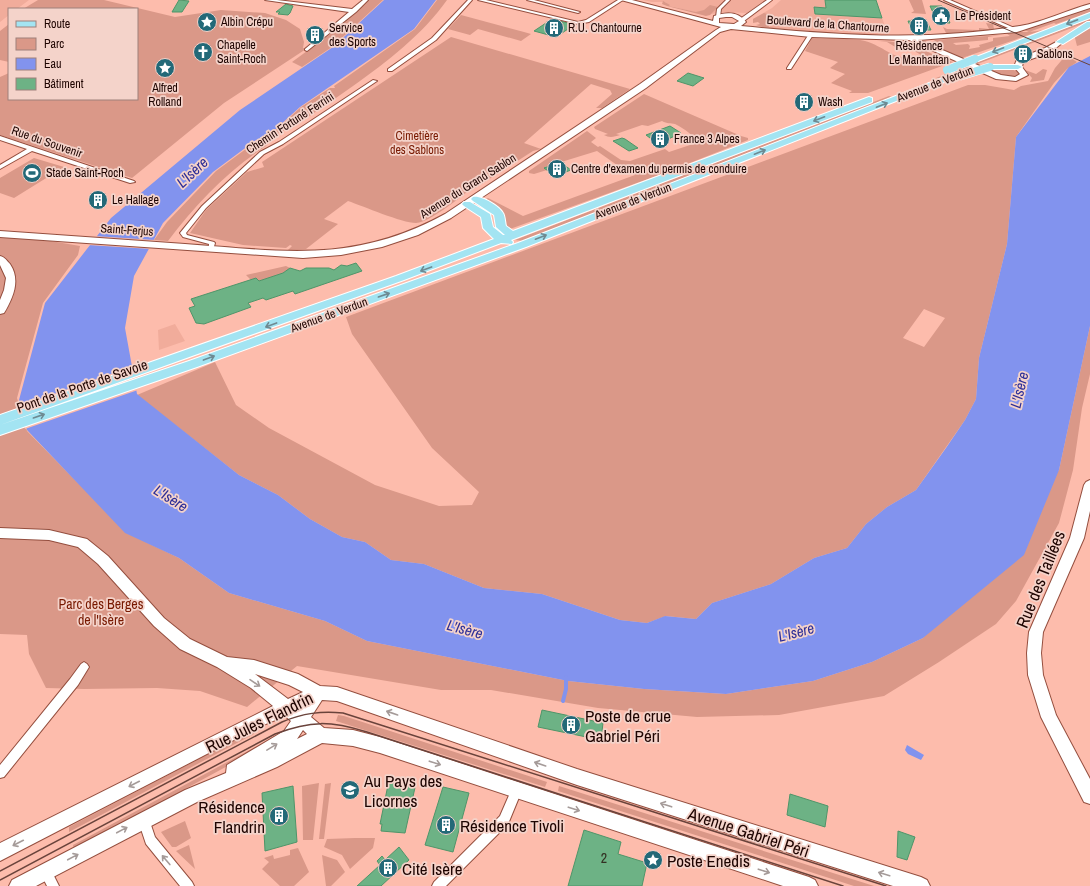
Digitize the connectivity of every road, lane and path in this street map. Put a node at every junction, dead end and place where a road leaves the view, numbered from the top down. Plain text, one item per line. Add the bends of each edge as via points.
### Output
1 (267, 0) edge
2 (366, 0) edge
3 (470, 0) edge
4 (480, 0) edge
5 (529, 0) edge
6 (621, 0) edge
7 (624, 0) edge
8 (728, 0) edge
9 (770, 0) edge
10 (946, 0) edge
11 (1090, 6) edge
12 (722, 7) junction
13 (756, 10) junction
14 (354, 11) junction
15 (578, 12) dead end
16 (732, 15) junction
17 (1090, 15) edge
18 (991, 18) junction
19 (717, 22) junction
20 (741, 22) junction
21 (1090, 24) edge
22 (731, 27) junction
23 (1019, 29) junction
24 (756, 30) junction
25 (1006, 31) junction
26 (811, 36) junction
27 (915, 39) junction
28 (1060, 42) joint
29 (931, 44) junction
30 (307, 50) dead end
31 (987, 65) junction
32 (1018, 66) junction
33 (789, 68) dead end
34 (390, 70) dead end
35 (375, 81) dead end
36 (0, 138) edge
37 (31, 149) junction
38 (0, 167) edge
39 (132, 182) dead end
40 (471, 201) junction
41 (0, 234) edge
42 (507, 240) junction
43 (522, 245) junction
44 (194, 248) joint
45 (211, 249) junction
46 (0, 259) edge
47 (426, 280) junction
48 (0, 311) edge
49 (170, 366) junction
50 (1, 426) edge
51 (1090, 485) edge
52 (0, 532) edge
53 (222, 662) junction
54 (84, 667) dead end
55 (318, 693) junction
56 (287, 707) junction
57 (302, 719) junction
58 (321, 734) junction
59 (0, 773) edge
60 (577, 777) joint
61 (517, 790) junction
62 (190, 796) junction
63 (1090, 796) edge
64 (144, 819) junction
65 (0, 852) edge
66 (49, 879) edge
67 (18, 886) edge
68 (188, 886) edge
69 (438, 886) edge
70 (809, 886) edge
71 (921, 886) edge

1 - 14 street
2 - 14 street
3 - 34 street via 434,39
4 - 6 street via 578,23 587,21
5 - 15 street
7 - 19 street
8 - 12 street
9 - 13 street
10 - 18 street
11 - 23 street, Boulevard de la Chantourne
12 - 16 street via 725,13
12 - 19 street via 718,11
13 - 16 street
13 - 20 street
14 - 30 street
16 - 19 street
16 - 20 street, Boulevard de la Chantourne
17 -> 42 main road, Avenue de Verdun, bridge
18 - 23 street
18 - 25 street
19 - 22 street, Avenue du Grand Sablon
19 - 40 street, Avenue du Grand Sablon via 643,86
20 - 22 street, Avenue du Grand Sablon
20 - 24 street, Boulevard de la Chantourne
21 - 28 main road
21 - 31 main road, Avenue de Verdun
22 - 24 street, Boulevard de la Chantourne
23 - 25 street, Boulevard de la Chantourne
24 - 26 street, Boulevard de la Chantourne
25 - 27 street, Boulevard de la Chantourne
25 - 29 street, Boulevard de la Chantourne
26 - 27 street, Boulevard de la Chantourne
26 - 33 street
27 - 29 street
28 - 32 street via 1048,50 1020,61
29 - 32 street via 1003,78 1016,79 1024,76
31 - 32 main road
43 -> 31 main road, Avenue de Verdun, bridge
35 - 45 street, Chemin Fortuné Ferrini via 262,153 204,207 183,233 190,239 212,244
36 - 37 street, Rue du Souvenir
37 - 38 street
37 - 39 street, Rue du Souvenir
40 - 42 main road via 486,216 488,228
40 - 45 street, Avenue du Grand Sablon via 434,224 405,237 360,249 303,255
41 - 44 street, Saint-Ferjus
42 - 43 main road
42 - 47 main road
42 -> 49 main road, Avenue de Verdun
43 - 47 main road, Avenue de Verdun
44 - 45 street, Avenue du Grand Sablon
46 - 48 street via 10,272 11,280 10,289
49 -> 47 main road, Avenue de Verdun
49 - 50 main road, Pont de la Porte de Savoie
51 - 63 street, Rue des Taillées via 1077,538 1036,632 1033,648 1036,678 1045,708
52 - 53 street via 49,535 82,543 103,560 159,622 185,644
53 - 55 street via 254,667 293,679
53 -> 56 street via 256,683
54 - 59 street
55 - 56 street, Rue Jules Flandrin
55 - 57 street
60 -> 55 street, Rue Jules Flandrin via 337,694
56 - 57 street
56 -> 65 street, Rue Jules Flandrin
57 - 58 street
62 -> 57 street via 290,736
58 -> 61 street via 380,745
58 - 62 street via 271,761
71 -> 60 street, Avenue Gabriel Péri
61 - 69 street via 504,820
61 -> 70 street
62 - 64 street
66 -> 64 street
68 -> 64 street via 150,840
66 - 67 street

